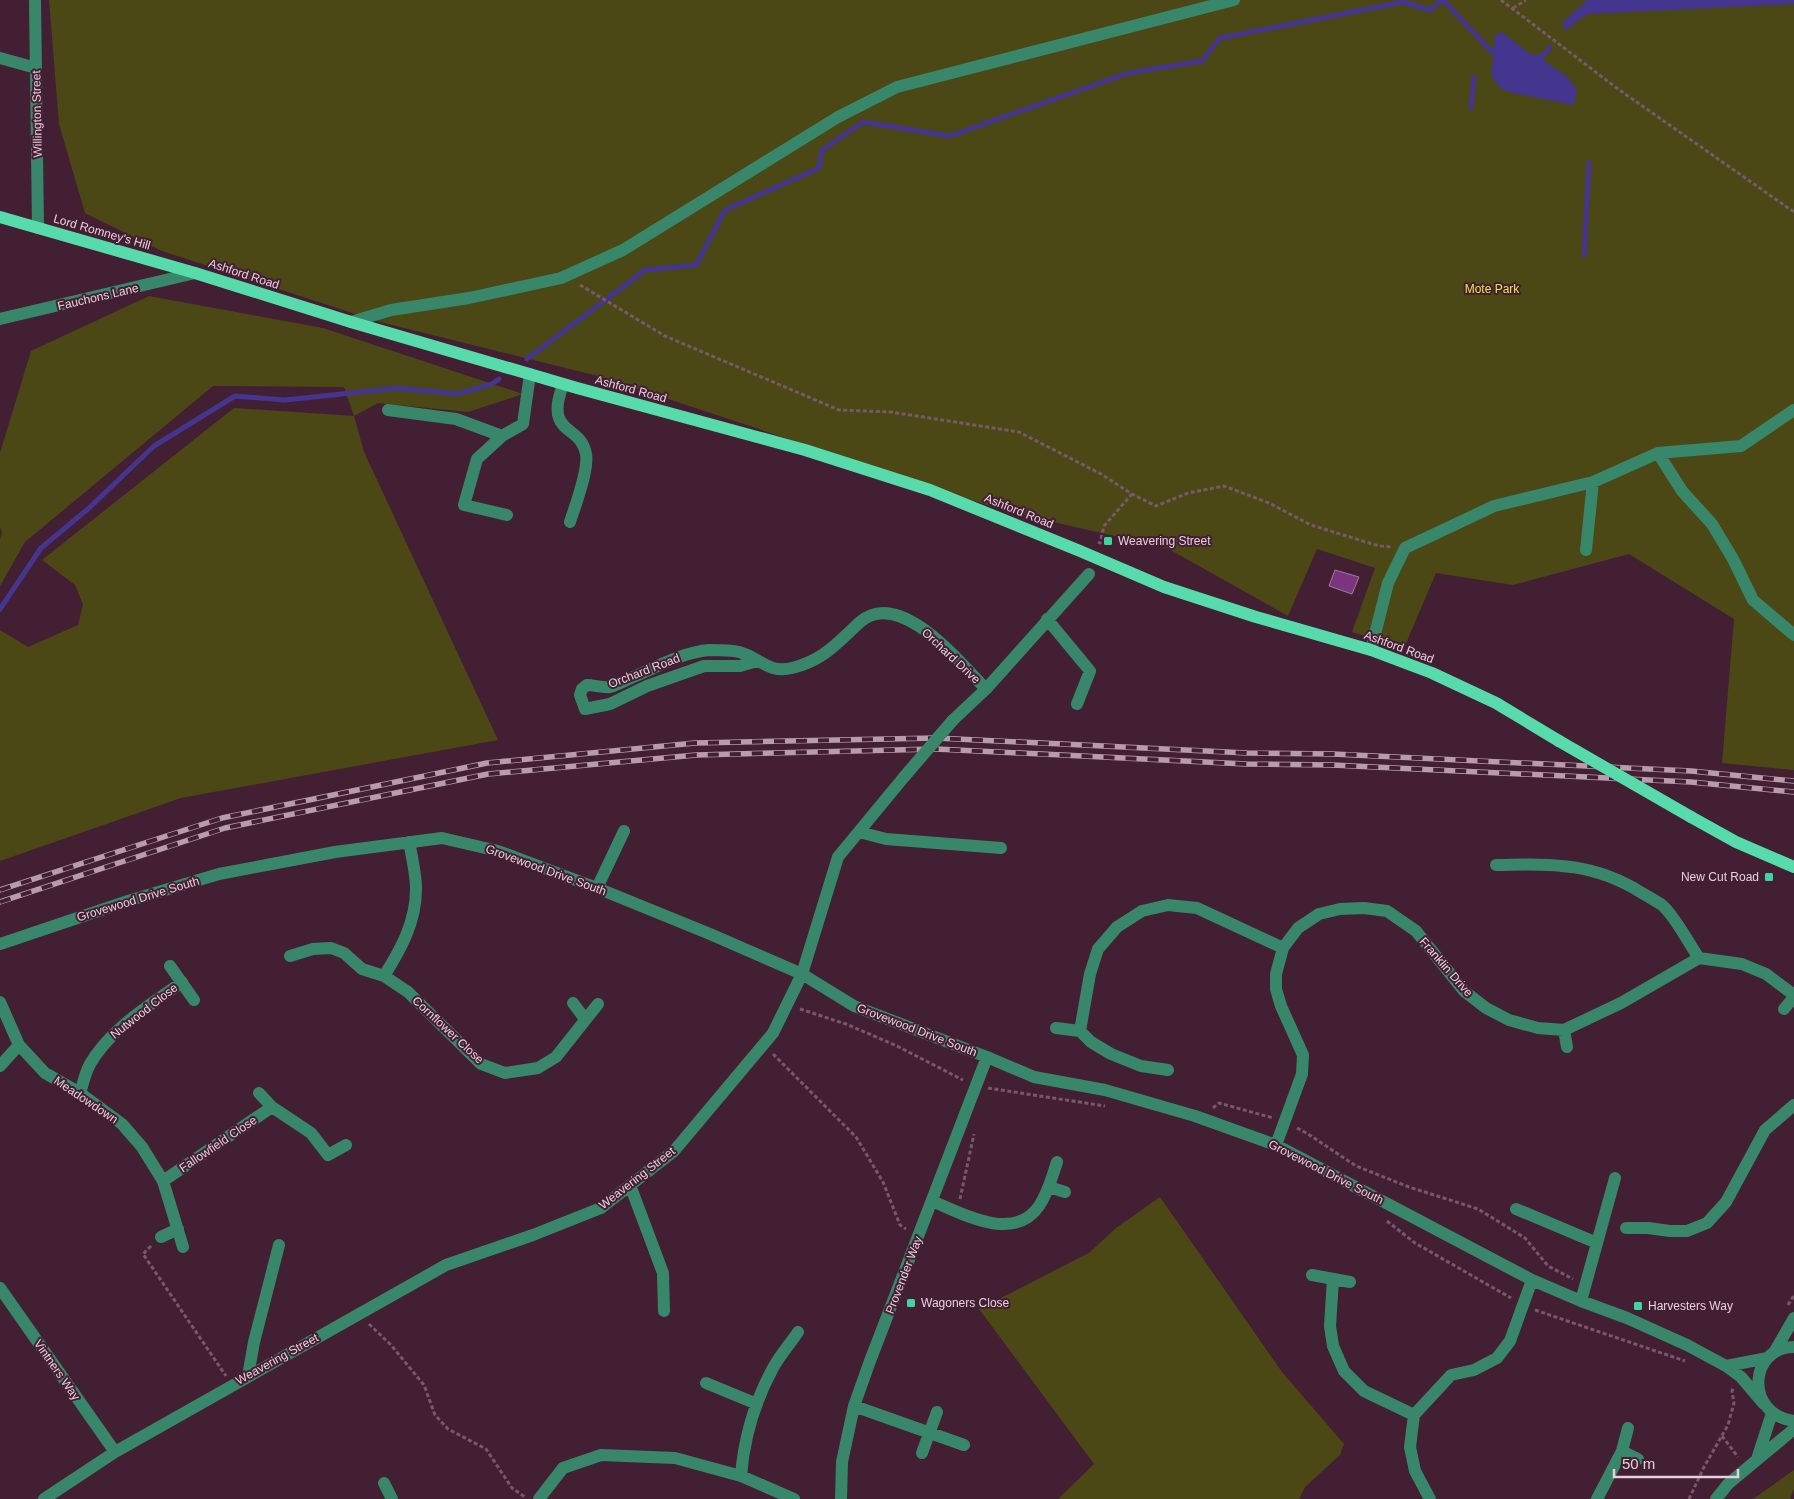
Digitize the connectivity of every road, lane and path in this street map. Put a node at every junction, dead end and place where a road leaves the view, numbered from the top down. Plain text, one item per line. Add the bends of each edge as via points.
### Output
1 (35, 0) edge
2 (1234, 0) edge
3 (1501, 0) edge
4 (1526, 0) edge
5 (1513, 8) junction
6 (0, 58) edge
7 (36, 68) junction
8 (1794, 212) edge
9 (0, 217) edge
10 (38, 228) junction
11 (195, 274) junction
12 (596, 294) dead end
13 (0, 319) edge
14 (351, 322) junction
15 (530, 374) junction
16 (563, 384) junction
17 (388, 410) dead end
18 (1794, 410) edge
19 (502, 436) junction
20 (1658, 453) junction
21 (1593, 482) junction
22 (1132, 494) junction
23 (507, 516) dead end
24 (570, 522) dead end
25 (1405, 548) junction
26 (1586, 550) dead end
27 (1080, 551) junction
28 (1089, 574) dead end
29 (1047, 619) junction
30 (1794, 635) edge
31 (1370, 650) junction
32 (757, 661) junction
33 (986, 689) junction
34 (1077, 704) dead end
35 (624, 831) dead end
36 (859, 832) junction
37 (409, 842) junction
38 (1001, 848) dead end
39 (1496, 864) dead end
40 (1794, 867) edge
41 (597, 888) junction
42 (0, 944) edge
43 (1283, 948) junction
44 (290, 956) dead end
45 (1699, 958) junction
46 (170, 966) dead end
47 (802, 974) junction
48 (384, 976) junction
49 (182, 982) junction
50 (1794, 996) edge
51 (194, 1000) dead end
52 (0, 1002) edge
53 (573, 1004) dead end
54 (598, 1004) dead end
55 (786, 1005) junction
56 (1784, 1009) dead end
57 (585, 1019) junction
58 (1056, 1028) dead end
59 (1564, 1030) junction
60 (1080, 1031) junction
61 (764, 1044) junction
62 (19, 1045) junction
63 (1567, 1046) dead end
64 (987, 1057) junction
65 (0, 1066) edge
66 (1168, 1070) dead end
67 (976, 1087) junction
68 (80, 1093) junction
69 (259, 1093) dead end
70 (1794, 1105) edge
71 (272, 1107) junction
72 (1112, 1107) dead end
73 (1201, 1118) junction
74 (1285, 1123) junction
75 (976, 1126) dead end
76 (346, 1145) dead end
77 (1276, 1146) junction
78 (1057, 1162) dead end
79 (1615, 1178) dead end
80 (163, 1181) junction
81 (630, 1185) junction
82 (1049, 1187) junction
83 (1065, 1192) dead end
84 (932, 1202) junction
85 (1386, 1203) junction
86 (1516, 1209) dead end
87 (957, 1212) junction
88 (1626, 1228) dead end
89 (178, 1229) junction
90 (161, 1237) joint
91 (918, 1239) junction
92 (1597, 1243) junction
93 (279, 1244) dead end
94 (183, 1247) dead end
95 (1312, 1275) dead end
96 (1333, 1279) junction
97 (1532, 1280) junction
98 (1350, 1282) dead end
99 (1585, 1286) junction
100 (0, 1288) edge
101 (1581, 1301) junction
102 (1523, 1305) junction
103 (664, 1311) dead end
104 (357, 1315) junction
105 (1794, 1318) edge
106 (798, 1332) dead end
107 (1794, 1347) edge
108 (1698, 1352) junction
109 (1771, 1355) junction
110 (1726, 1366) junction
111 (248, 1376) junction
112 (1741, 1377) junction
113 (706, 1383) dead end
114 (232, 1385) junction
115 (757, 1404) junction
116 (854, 1406) junction
117 (1768, 1409) junction
118 (937, 1412) dead end
119 (1414, 1415) junction
120 (1794, 1421) edge
121 (1628, 1428) dead end
122 (1794, 1428) edge
123 (929, 1432) junction
124 (964, 1445) dead end
125 (1622, 1451) junction
126 (115, 1452) junction
127 (922, 1453) dead end
128 (1638, 1459) dead end
129 (1757, 1459) junction
130 (740, 1476) junction
131 (384, 1483) dead end
132 (44, 1499) edge
133 (392, 1499) edge
134 (528, 1499) edge
135 (539, 1499) edge
136 (794, 1499) edge
137 (841, 1499) edge
138 (1430, 1499) edge
139 (1597, 1499) edge
140 (1689, 1499) edge
141 (1716, 1499) edge

1 - 7 street, Willington Street
2 - 14 street via 897,87 838,117 623,250 561,278 469,298 391,310
3 - 5 path
4 - 5 path
5 - 8 path via 1618,88
6 - 7 street
7 - 10 street, Willington Street
9 - 10 main road, Lord Romney's Hill
10 - 11 main road, Lord Romney's Hill
11 - 13 street, Fauchons Lane
11 - 14 main road, Ashford Road
12 - 22 path via 665,336 839,410 891,412 1019,432 1101,474
14 - 15 main road, Ashford Road
15 - 16 main road, Ashford Road
15 - 19 street via 522,424
16 - 24 street via 558,400 559,420 584,443 587,456
16 - 27 main road, Ashford Road via 822,456 930,490
17 - 19 street via 456,419
18 - 20 street via 1741,446
19 - 23 street via 477,459 464,505
20 - 21 street
20 - 30 street via 1682,491 1712,524 1753,600
21 - 25 street via 1494,506
21 - 26 street
22 - 25 path via 1156,506 1188,493 1224,486 1311,525 1379,546
22 - 27 path via 1104,526 1100,543 1085,538
25 - 31 street via 1388,583
27 - 31 main road, Ashford Road via 1164,587
28 - 29 street, Weavering Street
29 - 33 street, Weavering Street
29 - 34 street via 1090,671
31 - 40 main road, Ashford Road, bridge via 1432,673 1496,703 1736,842
32 - 32 street, Orchard Road via 740,666 704,666 647,686 610,704 585,709 580,695 587,685 608,687 678,656 710,650 740,652
32 - 33 street, Orchard Drive via 772,668 806,665 824,656 863,620 880,614 894,614 913,621 933,635
33 - 36 street, Weavering Street, bridge via 952,720
35 - 41 street
36 - 38 street via 886,839
36 - 47 street, Weavering Street via 838,857
37 - 41 street, Grovewood Drive South via 442,838 498,850
37 - 42 street, Grovewood Drive South via 219,874
37 - 48 street via 416,889 412,922
39 - 45 street via 1555,864 1609,876 1662,906
41 - 47 street, Grovewood Drive South
43 - 59 street, Franklin Drive via 1298,928 1319,914 1340,909 1387,911 1416,931 1464,991 1486,1008 1509,1020 1538,1028
43 - 60 street via 1197,908 1168,905 1142,911 1117,927 1098,949
43 - 74 street, Franklin Drive via 1276,974 1276,989 1280,1006 1303,1054 1302,1074
44 - 48 street, Cornflower Close via 331,948 362,969
45 - 50 street via 1742,964 1766,974
45 - 59 street, Franklin Drive via 1621,1003
46 - 49 street, Nutwood Close
47 - 55 street, Weavering Street
47 - 64 street, Grovewood Drive South via 854,1006
48 - 57 street, Cornflower Close via 408,992 481,1064 505,1073 538,1068 556,1057
49 - 51 street, Nutwood Close
49 - 68 street, Nutwood Close via 104,1042 89,1066
50 - 56 street
52 - 62 street, Meadowdown
53 - 57 street
54 - 57 street, Cornflower Close
55 - 61 street, Weavering Street
55 - 67 path via 846,1024 888,1042
58 - 60 street
59 - 63 street
60 - 66 street via 1090,1042 1111,1054 1141,1066
61 - 81 street, Weavering Street via 674,1151
61 - 91 path via 856,1137 883,1182 900,1225
62 - 65 street
62 - 68 street, Meadowdown via 45,1073
64 - 67 street, Provender Way
64 - 73 street, Grovewood Drive South via 1034,1077 1105,1090
67 - 72 path
67 - 84 street, Provender Way
68 - 80 street, Meadowdown via 122,1124 142,1147
69 - 71 street
70 - 88 street via 1765,1130 1726,1202 1707,1223 1687,1231
71 - 76 street via 311,1133 328,1155
71 - 80 street, Fallowfield Close
73 - 74 path via 1219,1103
73 - 77 street, Grovewood Drive South
74 - 77 street, Franklin Drive
74 - 99 path via 1308,1134 1356,1166 1478,1209 1525,1238 1548,1266
75 - 87 path
77 - 85 street, Grovewood Drive South
78 - 82 street
79 - 92 street
80 - 89 street, Meadowdown
81 - 103 street via 663,1273
81 - 104 street, Weavering Street via 601,1208 446,1265
82 - 83 street
82 - 87 street via 1038,1207 1014,1224 998,1225
84 - 87 street
84 - 91 street, Provender Way
85 - 97 street, Grovewood Drive South
85 - 102 path via 1382,1217 1415,1243
86 - 92 street
89 - 90 street
89 - 94 street, Meadowdown
90 - 114 path via 143,1254
91 - 116 street, Provender Way
92 - 99 street
93 - 111 street
95 - 96 street
96 - 98 street
96 - 119 street via 1330,1326 1333,1346 1344,1371 1364,1391
97 - 101 street, Grovewood Drive South
97 - 102 street
99 - 101 street
100 - 126 street, Vintners Way
101 - 108 street, Grovewood Drive South via 1627,1318
102 - 108 path via 1687,1362
102 - 119 street via 1510,1341 1496,1358 1474,1370 1451,1375
104 - 111 street, Weavering Street
104 - 134 path via 391,1345 424,1385 436,1415 448,1429 486,1449 512,1488
105 - 109 street
106 - 115 street via 774,1366
107 - 109 street
108 - 110 street, Grovewood Drive South
109 - 110 street
109 - 117 street via 1761,1368 1758,1380 1759,1393
110 - 112 street, Grovewood Drive South
111 - 114 street, Weavering Street
112 - 117 street, Grovewood Drive South
112 - 140 path via 1732,1391 1734,1403 1728,1425
113 - 115 street
114 - 126 street, Weavering Street
115 - 130 street via 744,1448
116 - 123 street
116 - 137 street, Provender Way via 842,1462
117 - 120 street
117 - 129 street
118 - 123 street
119 - 138 street via 1410,1447 1415,1470
121 - 125 street
122 - 129 street
123 - 124 street
123 - 127 street
125 - 128 street
125 - 139 street
126 - 132 street, Weavering Street
129 - 141 street
130 - 135 street via 675,1458 601,1455 563,1468
130 - 136 street
131 - 133 street

